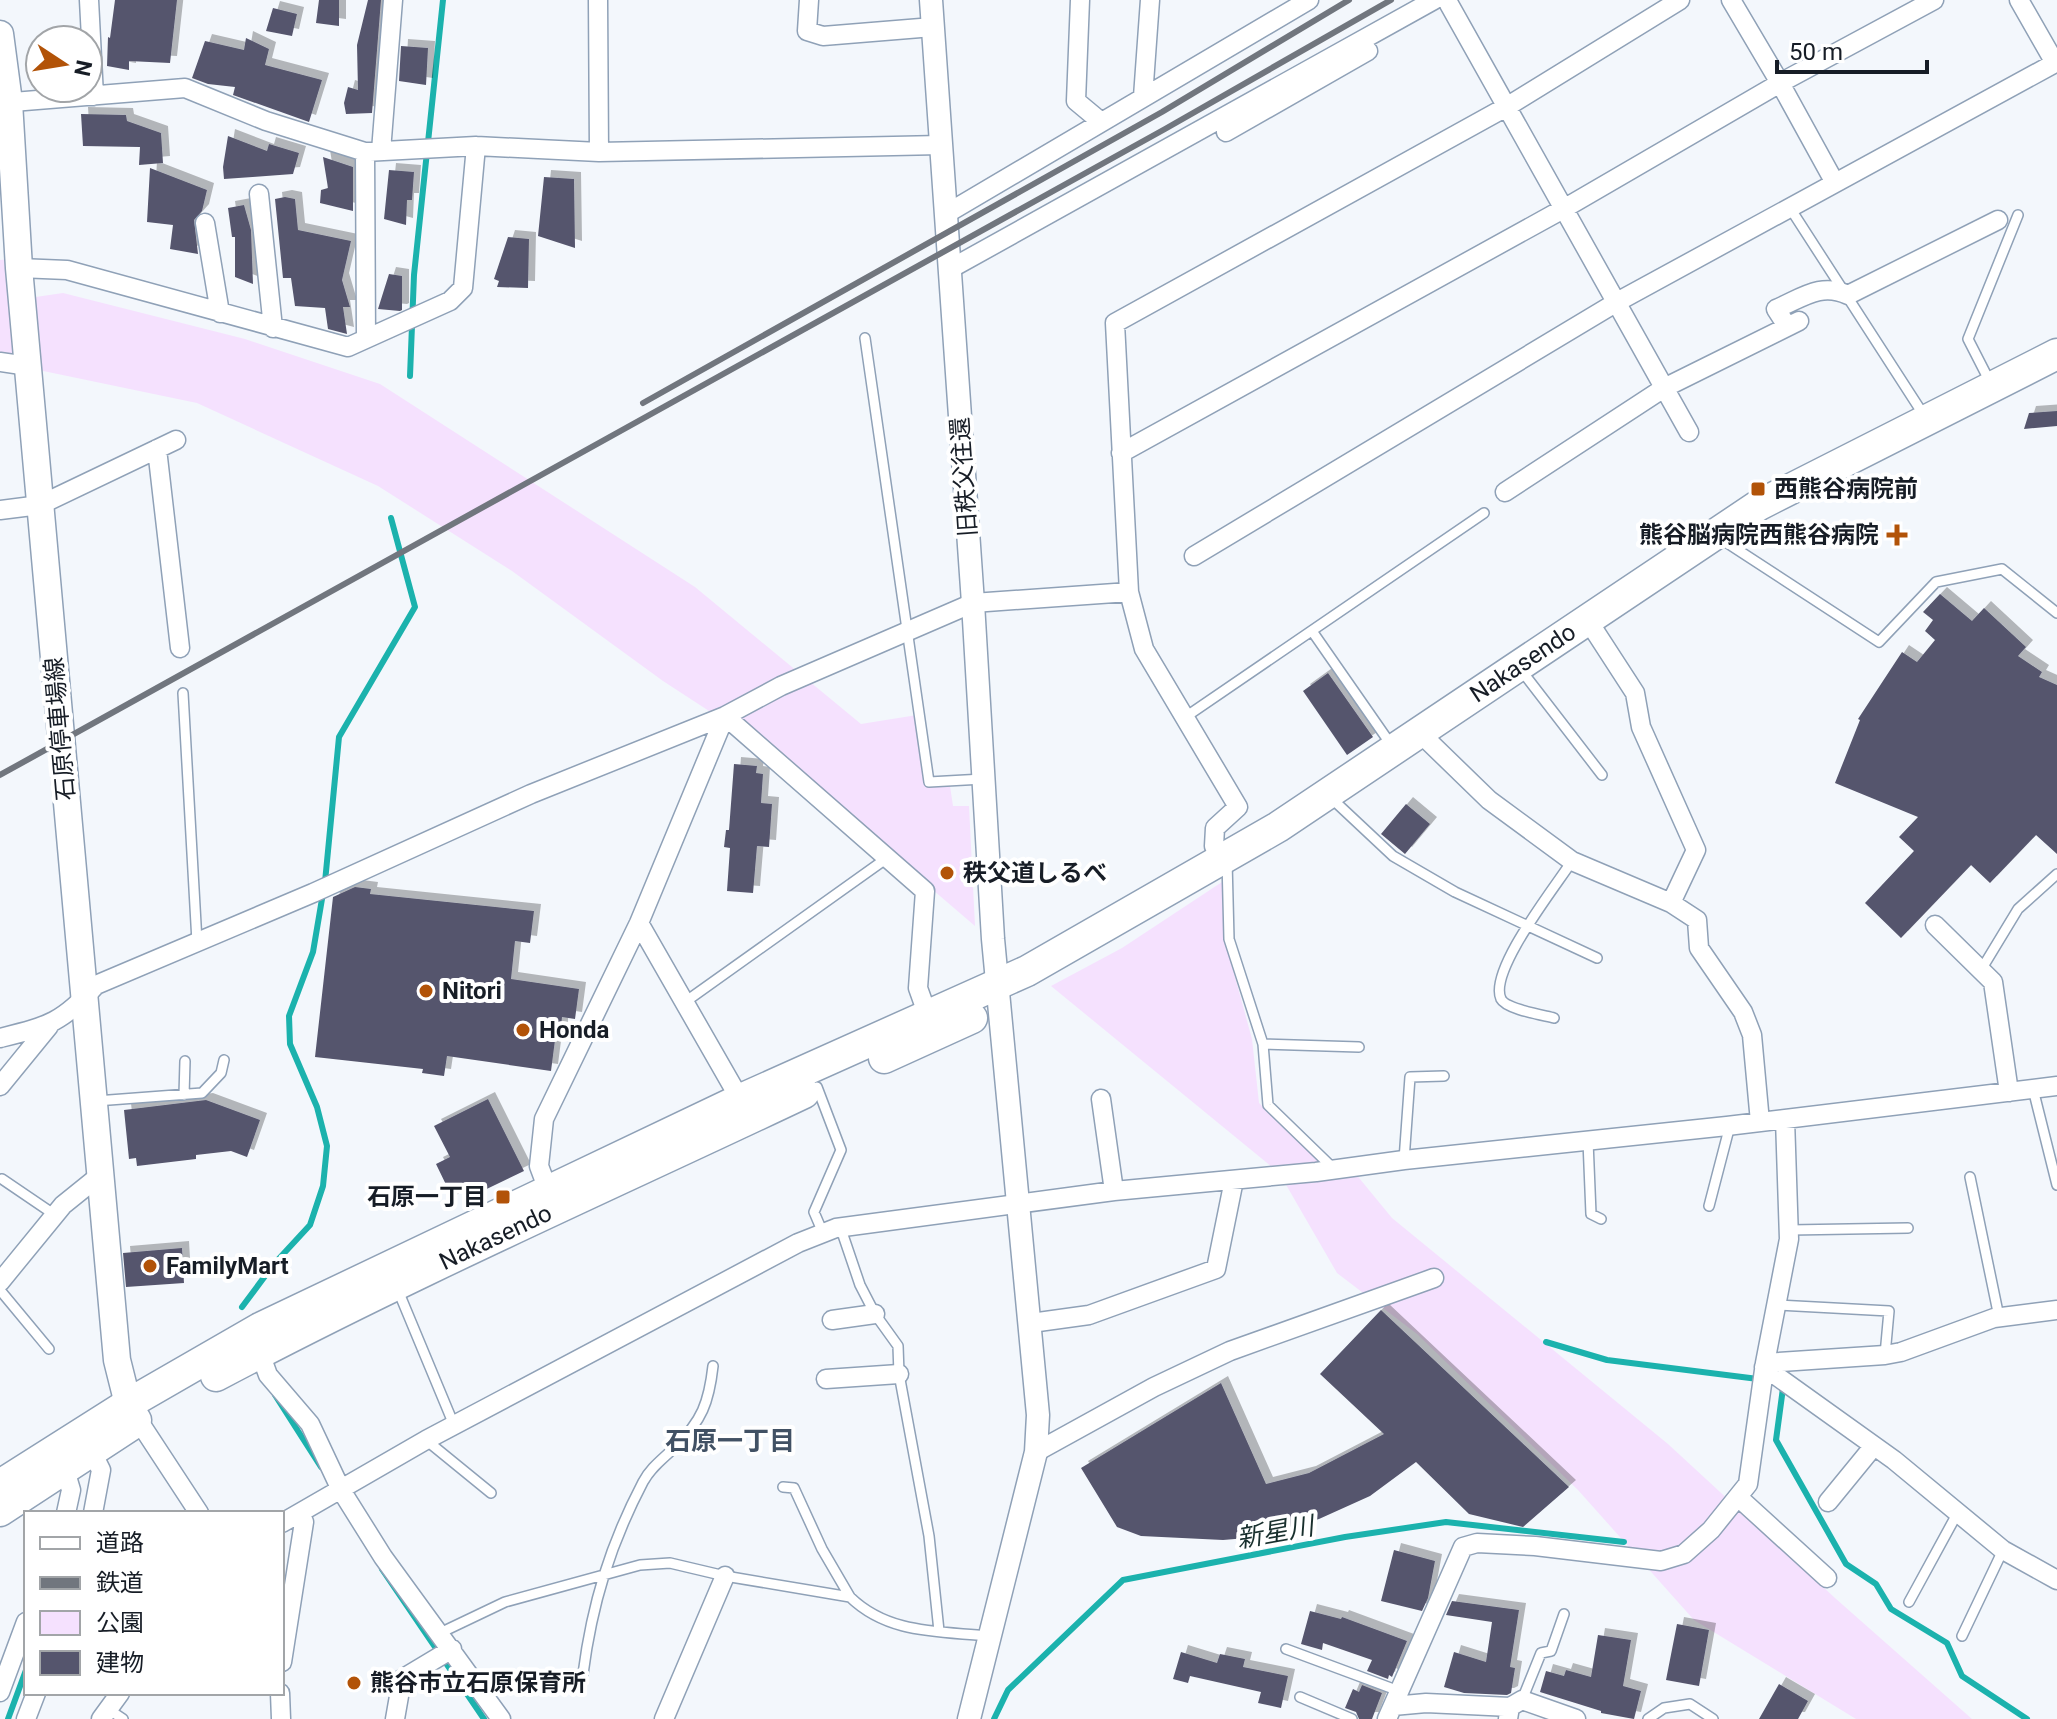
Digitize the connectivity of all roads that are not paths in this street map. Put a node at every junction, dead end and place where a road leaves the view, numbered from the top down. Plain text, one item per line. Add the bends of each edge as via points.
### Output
1 (89, 0) edge
2 (393, 0) edge
3 (598, 0) edge
4 (809, 0) edge
5 (931, 0) edge
6 (1080, 0) edge
7 (1150, 0) edge
8 (1309, 0) edge
9 (1680, 0) edge
10 (1731, 0) edge
11 (1934, 0) edge
12 (2019, 0) edge
13 (1447, 1) edge
14 (90, 24) edge
15 (933, 27) junction
16 (0, 34) edge
17 (2056, 63) edge
18 (1780, 83) junction
19 (104, 95) edge
20 (1143, 97) junction
21 (24, 101) edge
22 (4, 102) edge
23 (1508, 106) junction
24 (1100, 121) junction
25 (1226, 132) dead end
26 (941, 145) junction
27 (476, 146) junction
28 (373, 152) junction
29 (599, 152) junction
30 (1835, 183) junction
31 (259, 194) dead end
32 (1565, 208) junction
33 (1790, 208) junction
34 (946, 214) junction
35 (2018, 215) dead end
36 (1998, 220) dead end
37 (205, 223) dead end
38 (13, 262) edge
39 (950, 269) junction
40 (1848, 295) junction
41 (1617, 302) junction
42 (220, 313) junction
43 (273, 328) junction
44 (366, 338) junction
45 (865, 338) dead end
46 (2054, 361) edge
47 (0, 362) edge
48 (28, 366) junction
49 (1992, 387) junction
50 (1664, 388) junction
51 (1927, 420) junction
52 (1689, 432) dead end
53 (176, 440) dead end
54 (157, 449) junction
55 (1121, 453) junction
56 (1505, 492) dead end
57 (40, 505) junction
58 (0, 510) edge
59 (1484, 513) dead end
60 (1714, 535) junction
61 (1194, 556) dead end
62 (1129, 592) junction
63 (973, 603) junction
64 (2057, 613) edge
65 (1587, 619) junction
66 (1312, 631) junction
67 (909, 632) junction
68 (180, 648) dead end
69 (1518, 666) junction
70 (183, 693) dead end
71 (725, 716) junction
72 (1184, 718) junction
73 (1420, 733) junction
74 (1394, 749) junction
75 (1602, 775) dead end
76 (983, 779) junction
77 (1327, 794) junction
78 (887, 858) junction
79 (1224, 860) junction
80 (1572, 861) junction
81 (2057, 874) edge
82 (1671, 903) junction
83 (639, 923) junction
84 (1935, 925) dead end
85 (1526, 927) junction
86 (197, 942) junction
87 (1597, 958) dead end
88 (1981, 970) junction
89 (997, 986) junction
90 (84, 998) junction
91 (685, 1002) junction
92 (928, 1016) junction
93 (1554, 1018) dead end
94 (49, 1026) junction
95 (0, 1038) edge
96 (1263, 1044) junction
97 (1359, 1047) dead end
98 (224, 1060) dead end
99 (185, 1061) dead end
100 (1444, 1076) dead end
101 (0, 1086) edge
102 (2057, 1086) edge
103 (817, 1087) junction
104 (2033, 1089) junction
105 (2009, 1092) junction
106 (184, 1095) junction
107 (1101, 1099) dead end
108 (93, 1102) junction
109 (745, 1109) junction
110 (1785, 1119) junction
111 (1760, 1122) junction
112 (1727, 1126) junction
113 (1588, 1140) junction
114 (1404, 1160) junction
115 (1334, 1169) junction
116 (99, 1176) junction
117 (1970, 1177) dead end
118 (2, 1179) edge
119 (1234, 1180) junction
120 (2057, 1185) edge
121 (548, 1190) junction
122 (1114, 1191) junction
123 (1019, 1204) junction
124 (1709, 1206) dead end
125 (55, 1215) junction
126 (1601, 1219) dead end
127 (1908, 1228) dead end
128 (830, 1230) junction
129 (1790, 1230) junction
130 (1434, 1278) dead end
131 (0, 1283) edge
132 (396, 1286) junction
133 (1776, 1305) junction
134 (2057, 1310) edge
135 (875, 1314) junction
136 (1999, 1317) junction
137 (832, 1320) dead end
138 (1031, 1323) junction
139 (49, 1349) dead end
140 (260, 1353) junction
141 (1885, 1355) junction
142 (1764, 1365) junction
143 (713, 1366) dead end
144 (899, 1374) junction
145 (826, 1379) dead end
146 (133, 1412) junction
147 (454, 1425) junction
148 (426, 1440) junction
149 (87, 1442) junction
150 (1873, 1447) junction
151 (1036, 1452) junction
152 (60, 1460) junction
153 (0, 1485) edge
154 (783, 1487) dead end
155 (335, 1493) junction
156 (491, 1493) dead end
157 (1738, 1497) junction
158 (1828, 1502) dead end
159 (0, 1511) edge
160 (66, 1511) edge
161 (93, 1511) edge
162 (198, 1511) edge
163 (300, 1513) junction
164 (1957, 1514) junction
165 (284, 1522) edge
166 (2003, 1550) junction
167 (725, 1576) junction
168 (601, 1577) junction
169 (1827, 1578) dead end
170 (2057, 1580) edge
171 (850, 1597) junction
172 (1909, 1602) dead end
173 (1564, 1614) dead end
174 (24, 1627) edge
175 (939, 1631) junction
176 (440, 1633) junction
177 (991, 1636) junction
178 (1962, 1636) dead end
179 (284, 1649) edge
180 (452, 1649) junction
181 (1286, 1649) dead end
182 (583, 1674) dead end
183 (0, 1692) edge
184 (35, 1695) edge
185 (119, 1695) edge
186 (280, 1695) edge
187 (1300, 1697) dead end
188 (1393, 1705) edge
189 (1513, 1709) edge
190 (111, 1716) edge
191 (26, 1719) edge
192 (281, 1719) edge
193 (395, 1719) edge
194 (501, 1719) edge
195 (664, 1719) edge
196 (969, 1719) edge
197 (1352, 1719) edge
198 (1576, 1719) edge
199 (1648, 1719) edge
200 (1713, 1719) edge

1 - 14 street
2 - 28 street
3 - 29 street
4 - 15 street via 807,31 823,36
5 - 15 street, 旧秩父往還
6 - 24 street via 1076,101
7 - 20 street
8 - 20 street
9 - 23 street
10 - 18 street
11 - 18 street
12 - 17 street
13 - 23 street
13 - 25 street
13 - 39 street
15 - 26 street, 旧秩父往還
16 - 22 main road, 石原停車場線
17 - 30 street
18 - 30 street
18 - 32 street
19 - 28 street via 185,88 266,121
20 - 24 street
21 - 22 street
22 - 38 main road, 石原停車場線
23 - 32 street
23 - 55 street via 1115,323
24 - 34 street
26 - 29 street
26 - 34 street, 旧秩父往還
27 - 28 street
27 - 29 street
27 - 44 street via 463,288 450,301
28 - 44 street
30 - 33 street
31 - 43 street
32 - 41 street
32 - 55 street
33 - 40 lane
33 - 41 street
34 - 39 street, 旧秩父往還
35 - 49 lane via 1968,339
36 - 40 street
37 - 42 street
38 - 42 street via 67,270
38 - 48 main road, 石原停車場線
39 - 63 street, 旧秩父往還
40 - 50 street via 1822,289 1776,309 1793,324
40 - 51 lane
41 - 50 street
41 - 61 street
42 - 43 street
43 - 44 street via 348,347
45 - 67 lane
46 - 49 highway, Nakasendo
47 - 48 street
48 - 57 main road, 石原停車場線
49 - 51 highway, Nakasendo
50 - 52 street
50 - 56 street
51 - 60 highway, Nakasendo via 1759,505
53 - 54 street
54 - 57 street
54 - 68 street
55 - 62 street
57 - 58 street
57 - 90 main road, 石原停車場線
59 - 66 lane
60 - 64 lane via 1879,642 1936,582 2002,569
60 - 65 highway, Nakasendo
62 - 63 street
62 - 72 street via 1144,649
63 - 67 street
63 - 76 street, 旧秩父往還
65 - 69 highway, Nakasendo
65 - 82 street via 1635,693 1641,727 1696,850
66 - 72 lane
66 - 74 lane
67 - 71 street via 781,686
67 - 76 lane via 929,782
69 - 73 highway, Nakasendo
69 - 75 lane
70 - 86 lane
71 - 78 street
71 - 83 street
71 - 86 street via 531,794
72 - 79 street via 1238,807 1215,828 1214,846
73 - 74 highway, Nakasendo
73 - 80 street via 1489,800
74 - 77 highway, Nakasendo
76 - 89 street, 旧秩父往還
77 - 79 highway, Nakasendo
77 - 85 lane via 1393,856
78 - 91 lane
78 - 92 street via 925,891 918,988
79 - 89 highway, Nakasendo
79 - 96 lane via 1229,939
80 - 82 street
80 - 85 lane
81 - 88 lane via 2018,909
82 - 111 street via 1697,920 1699,948 1743,1012 1752,1035
83 - 91 street
83 - 121 street via 544,1119 539,1166
84 - 88 street
85 - 87 lane
85 - 93 lane via 1500,983 1501,998 1508,1005
86 - 90 street via 96,985
88 - 105 street via 1993,982
89 - 92 highway, Nakasendo
89 - 103 highway, Nakasendo via 980,1014
89 - 123 street, 旧秩父往還
90 - 94 street
90 - 108 main road, 石原停車場線
91 - 109 street
92 - 109 highway, Nakasendo
94 - 95 street
94 - 101 street
96 - 97 lane
96 - 115 lane via 1268,1105
98 - 106 lane via 221,1073 202,1093
99 - 106 lane
100 - 114 lane via 1410,1077
102 - 104 street
103 - 109 highway, Nakasendo
103 - 128 lane via 841,1150 814,1212
104 - 105 street
104 - 120 lane
105 - 110 street
106 - 108 lane
107 - 122 street
108 - 116 main road, 石原停車場線
109 - 121 highway, Nakasendo
109 - 132 highway, Nakasendo
110 - 111 street
110 - 129 street
111 - 112 street
112 - 113 street
112 - 124 lane
113 - 114 street
113 - 126 lane via 1591,1214
114 - 115 street
115 - 119 street
116 - 125 street
116 - 146 main road, 石原停車場線 via 117,1360
117 - 136 lane
118 - 125 lane
119 - 122 street
119 - 138 street via 1216,1269 1089,1315
121 - 146 highway, Nakasendo via 260,1328
122 - 123 street
123 - 128 street
123 - 138 street, 旧秩父往還
125 - 131 street
127 - 129 lane
128 - 135 lane via 843,1235
128 - 147 street
129 - 133 street
130 - 151 street via 1230,1351
131 - 139 lane
132 - 140 highway, Nakasendo
132 - 147 lane
133 - 141 lane via 1889,1311
133 - 142 street
134 - 136 street
135 - 137 street
135 - 144 lane via 898,1346
136 - 141 street
138 - 151 street, 旧秩父往還
140 - 146 highway, Nakasendo
140 - 155 street via 268,1375 310,1424
141 - 142 street
142 - 150 street
142 - 157 street via 1748,1484
143 - 168 lane via 709,1398 700,1417 643,1481
144 - 145 street
144 - 175 lane via 929,1536
146 - 149 highway, Nakasendo
146 - 162 street
147 - 148 street
148 - 155 street
148 - 156 lane
149 - 152 highway, Nakasendo
149 - 161 street via 101,1470
150 - 158 street
150 - 164 street
151 - 177 street, 旧秩父往還
152 - 153 highway, Nakasendo
152 - 159 highway, Nakasendo
152 - 160 street via 71,1490
154 - 171 lane via 794,1488
155 - 163 street
155 - 176 street
157 - 169 street
157 - 188 street via 1684,1554 1661,1561 1535,1546 1463,1547
163 - 165 street
163 - 179 street via 304,1522
164 - 166 street
164 - 172 lane
166 - 170 street
166 - 178 lane
167 - 168 lane via 670,1563 640,1565
167 - 171 lane
167 - 195 street
168 - 176 lane via 505,1602
168 - 182 lane
171 - 175 lane via 862,1609 908,1630
173 - 189 lane via 1551,1651 1541,1653
174 - 183 street
175 - 177 lane
176 - 180 street
177 - 196 street, 旧秩父往還
180 - 193 street via 402,1679
180 - 194 street
181 - 188 lane
184 - 191 street
185 - 190 street
186 - 192 street
187 - 197 lane
188 - 189 street
189 - 198 street
199 - 200 lane via 1664,1708 1690,1704

